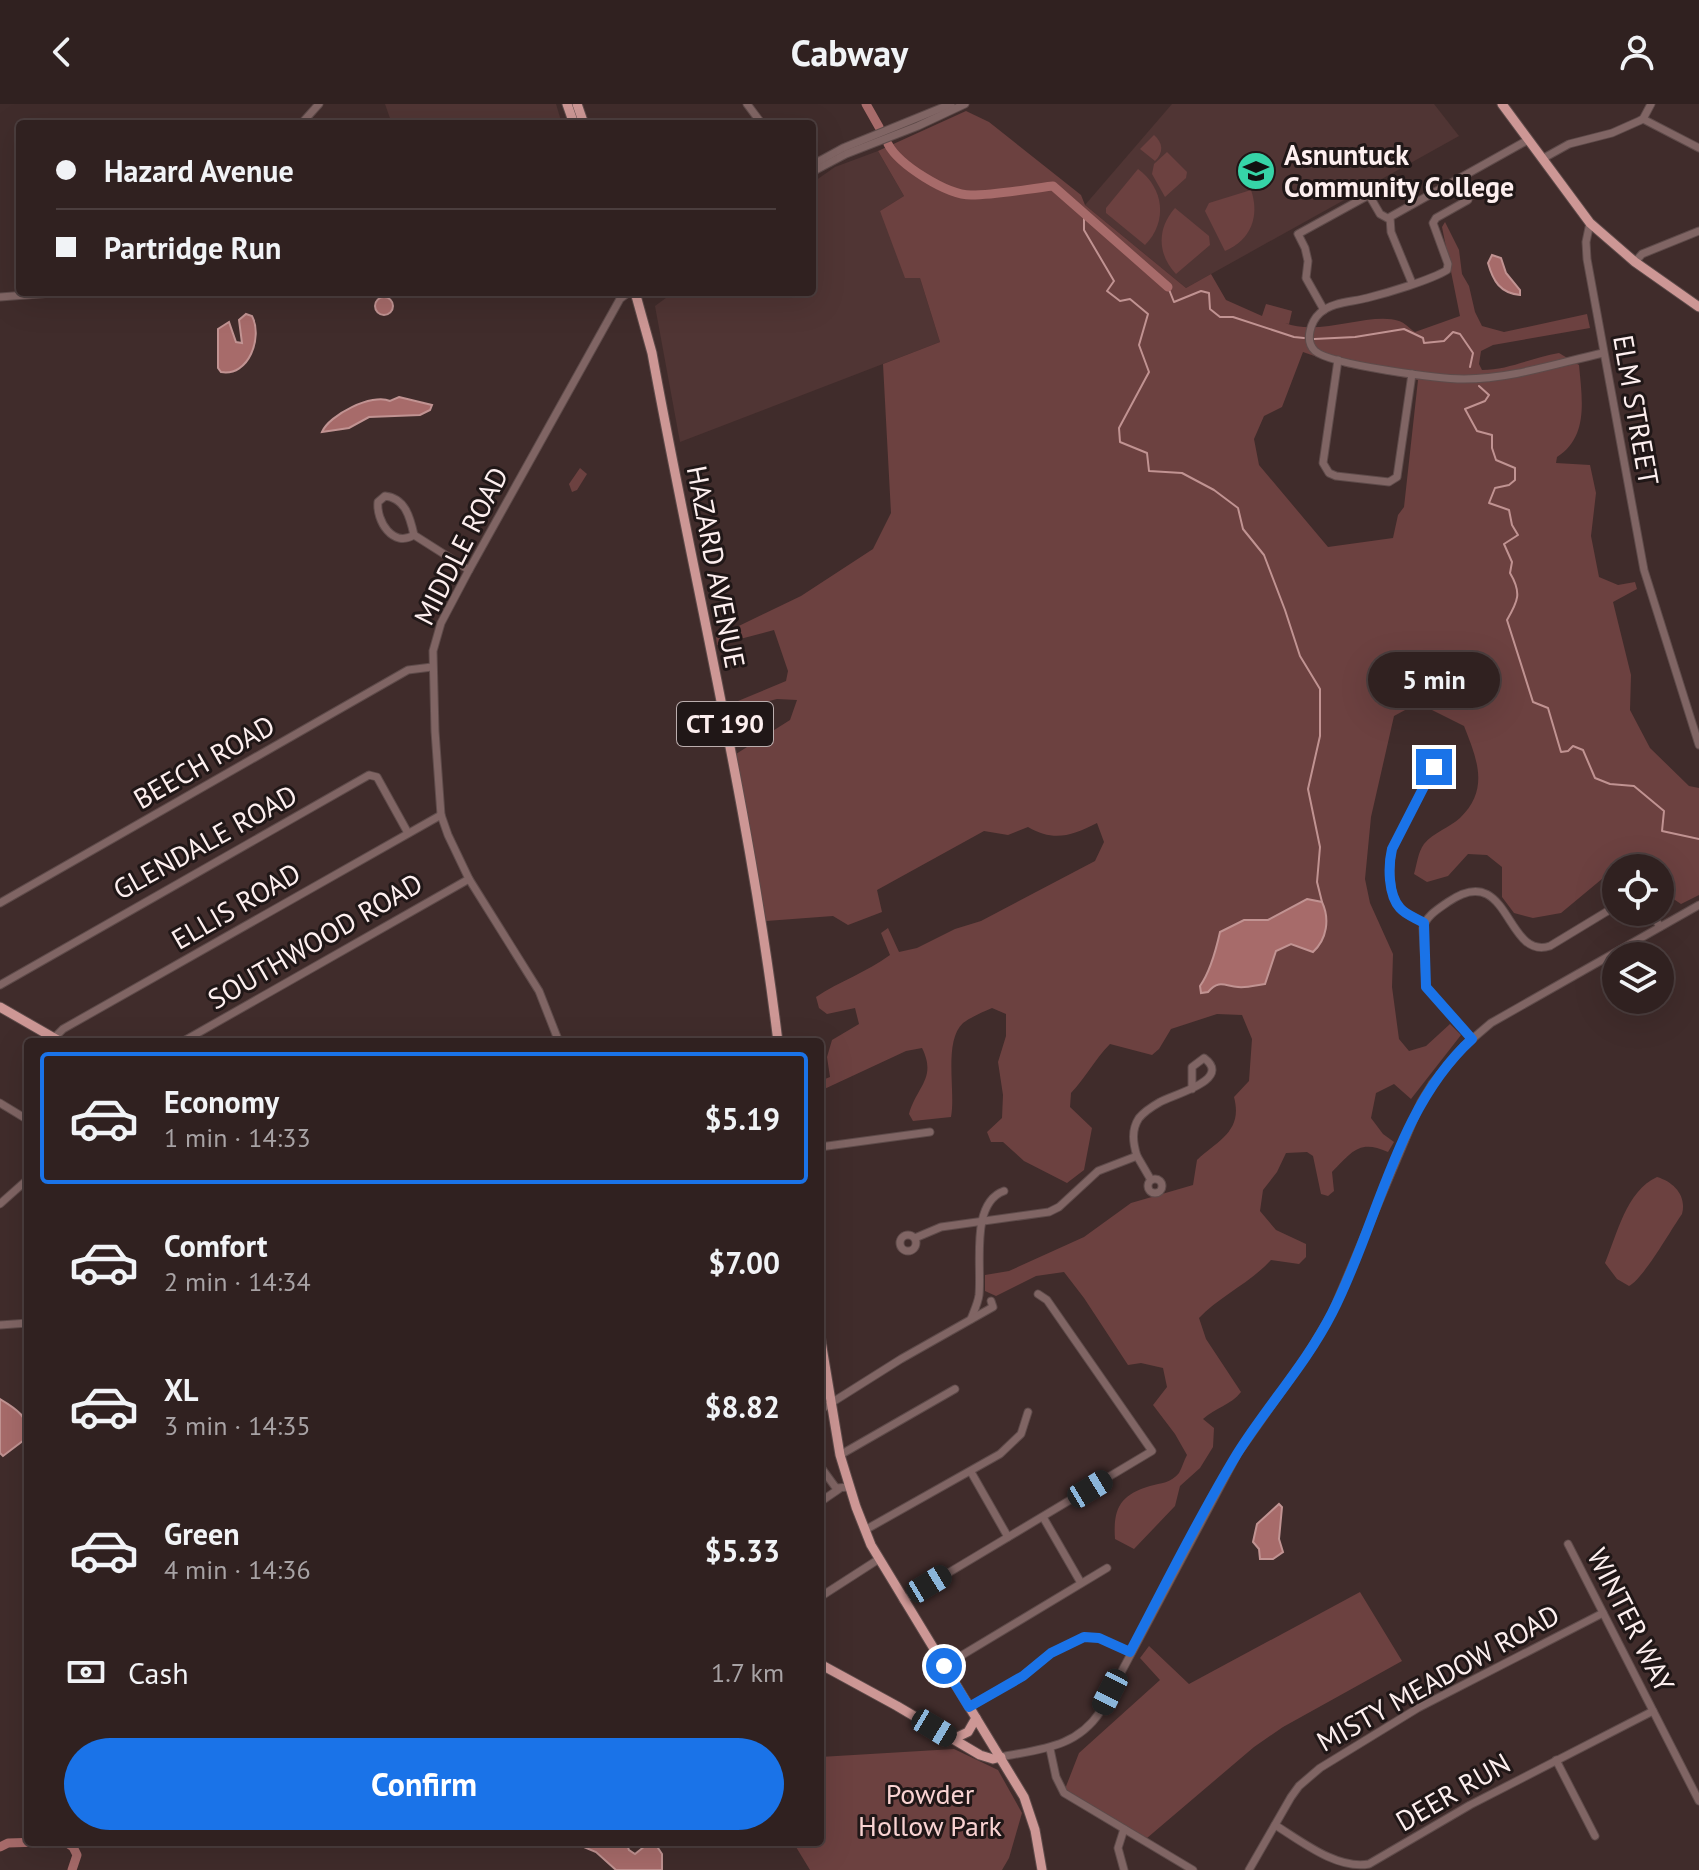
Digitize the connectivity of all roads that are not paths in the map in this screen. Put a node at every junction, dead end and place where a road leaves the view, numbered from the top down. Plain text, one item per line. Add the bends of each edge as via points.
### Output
1 (319, 104) edge
2 (951, 104) edge
3 (1502, 104) edge
4 (1651, 104) edge
5 (963, 105) edge
6 (1643, 119) junction
7 (305, 120) edge
8 (1528, 140) junction
9 (860, 145) junction
10 (1699, 148) edge
11 (1542, 159) junction
12 (816, 163) edge
13 (816, 170) edge
14 (1456, 180) junction
15 (1389, 219) junction
16 (1590, 223) junction
17 (1699, 231) edge
18 (1635, 262) junction
19 (1412, 283) junction
20 (623, 296) edge
21 (630, 296) edge
22 (636, 296) edge
23 (619, 304) junction
24 (1699, 307) edge
25 (1324, 310) junction
26 (1603, 353) junction
27 (1338, 360) junction
28 (1412, 374) junction
29 (414, 535) junction
30 (469, 570) junction
31 (432, 667) junction
32 (1699, 745) edge
33 (1434, 767) dead end
34 (441, 815) junction
35 (408, 833) junction
36 (469, 879) junction
37 (0, 903) edge
38 (1699, 905) edge
39 (1602, 916) edge
40 (1424, 923) junction
41 (1660, 927) joint
42 (0, 985) edge
43 (0, 1007) edge
44 (54, 1038) edge
45 (58, 1038) edge
46 (189, 1038) edge
47 (557, 1038) edge
48 (777, 1038) edge
49 (1472, 1039) junction
50 (1192, 1089) dead end
51 (0, 1103) edge
52 (24, 1118) edge
53 (930, 1132) dead end
54 (824, 1146) edge
55 (1137, 1156) junction
56 (1151, 1180) dead end
57 (24, 1182) edge
58 (1004, 1191) dead end
59 (1, 1200) edge
60 (981, 1220) junction
61 (915, 1238) dead end
62 (1038, 1294) dead end
63 (991, 1301) dead end
64 (971, 1319) junction
65 (24, 1323) edge
66 (0, 1325) edge
67 (824, 1362) edge
68 (955, 1389) dead end
69 (830, 1403) junction
70 (824, 1407) edge
71 (1028, 1412) dead end
72 (840, 1455) junction
73 (824, 1470) edge
74 (971, 1472) junction
75 (844, 1488) junction
76 (824, 1500) edge
77 (1043, 1517) junction
78 (865, 1530) junction
79 (1008, 1537) junction
80 (1568, 1544) dead end
81 (879, 1559) junction
82 (1107, 1568) dead end
83 (1081, 1583) junction
84 (824, 1594) edge
85 (903, 1600) junction
86 (1603, 1613) junction
87 (1130, 1652) junction
88 (824, 1666) edge
89 (944, 1666) junction
90 (969, 1707) junction
91 (1653, 1711) junction
92 (976, 1718) junction
93 (953, 1739) junction
94 (1050, 1749) junction
95 (1001, 1757) junction
96 (1556, 1760) junction
97 (1699, 1801) edge
98 (1275, 1825) junction
99 (1124, 1829) junction
100 (1595, 1836) dead end
101 (1042, 1870) edge
102 (1124, 1870) edge
103 (1193, 1870) edge
104 (1249, 1870) edge

1 - 7 street
2 - 9 street
3 - 8 main road
4 - 6 street
5 - 9 street
6 - 10 street
6 - 11 street via 1558,148
8 - 11 main road
8 - 14 street
9 - 12 street
9 - 13 street
11 - 16 main road
14 - 15 street
14 - 19 street via 1468,200 1433,223 1447,270
15 - 19 street
15 - 25 street via 1369,195 1298,234 1308,261 1306,278
16 - 18 main road
16 - 26 street, ELM STREET via 1587,259
17 - 18 street via 1642,254
18 - 24 main road
19 - 25 street
20 - 23 street, MIDDLE ROAD
21 - 23 street, MIDDLE ROAD
22 - 48 main road, HAZARD AVENUE / CT 190 via 735,773
23 - 30 street, MIDDLE ROAD
25 - 27 street via 1315,319 1310,340 1316,352
26 - 28 street via 1497,377
26 - 32 street, ELM STREET via 1644,570
27 - 28 street
27 - 28 street via 1323,463 1336,476 1389,482 1397,477
29 - 29 street via 402,504 391,496 380,498 377,513 390,532 401,540
29 - 30 street
30 - 31 street, MIDDLE ROAD via 441,623
31 - 34 street, MIDDLE ROAD
31 - 37 street, BEECH ROAD via 408,670
33 - 40 street via 1392,849 1390,864 1398,906
34 - 35 street, ELLIS ROAD
34 - 36 street, MIDDLE ROAD
35 - 42 street, GLENDALE ROAD via 377,777 369,775
35 - 45 street, ELLIS ROAD via 63,1029
36 - 46 street, SOUTHWOOD ROAD
36 - 47 street, MIDDLE ROAD via 539,991
38 - 41 street
39 - 40 street via 1542,949 1526,944 1502,907 1478,893 1453,899
40 - 49 street via 1426,987
41 - 49 street via 1491,1023
43 - 44 main road
49 - 87 street via 1421,1102 1332,1313 1238,1453
50 - 55 street via 1162,1100 1140,1118 1133,1144
51 - 52 street
53 - 54 street
55 - 56 street
55 - 60 street via 1098,1171 1049,1212
57 - 59 street
58 - 60 street via 986,1204
60 - 61 street
60 - 64 street via 979,1299
62 - 77 street via 1152,1451
63 - 64 street via 993,1307
64 - 69 street
65 - 66 street
67 - 69 main road
68 - 72 street
69 - 70 street
69 - 72 main road
71 - 74 street via 1017,1438
72 - 75 main road
73 - 75 street
74 - 78 street
74 - 79 street
75 - 76 street
75 - 78 main road
77 - 79 street
77 - 83 street
78 - 81 main road
79 - 85 street
80 - 86 street, WINTER WAY
81 - 84 street
81 - 85 main road
82 - 83 street
83 - 89 street
85 - 89 main road
86 - 91 street, WINTER WAY
86 - 98 street, MISTY MEADOW ROAD via 1418,1708 1320,1768 1299,1786
87 - 90 street via 1084,1637
87 - 94 street via 1092,1724
88 - 93 main road
89 - 90 main road
90 - 92 main road
91 - 96 street, DEER RUN
91 - 97 street, WINTER WAY
92 - 93 main road via 968,1732
92 - 95 main road
93 - 95 main road via 980,1755
94 - 95 street
94 - 99 street via 1064,1793
95 - 101 main road via 1030,1812
96 - 98 street, DEER RUN via 1361,1866 1340,1864
96 - 100 street
98 - 104 street, MISTY MEADOW ROAD
99 - 102 street via 1118,1848
99 - 103 street

